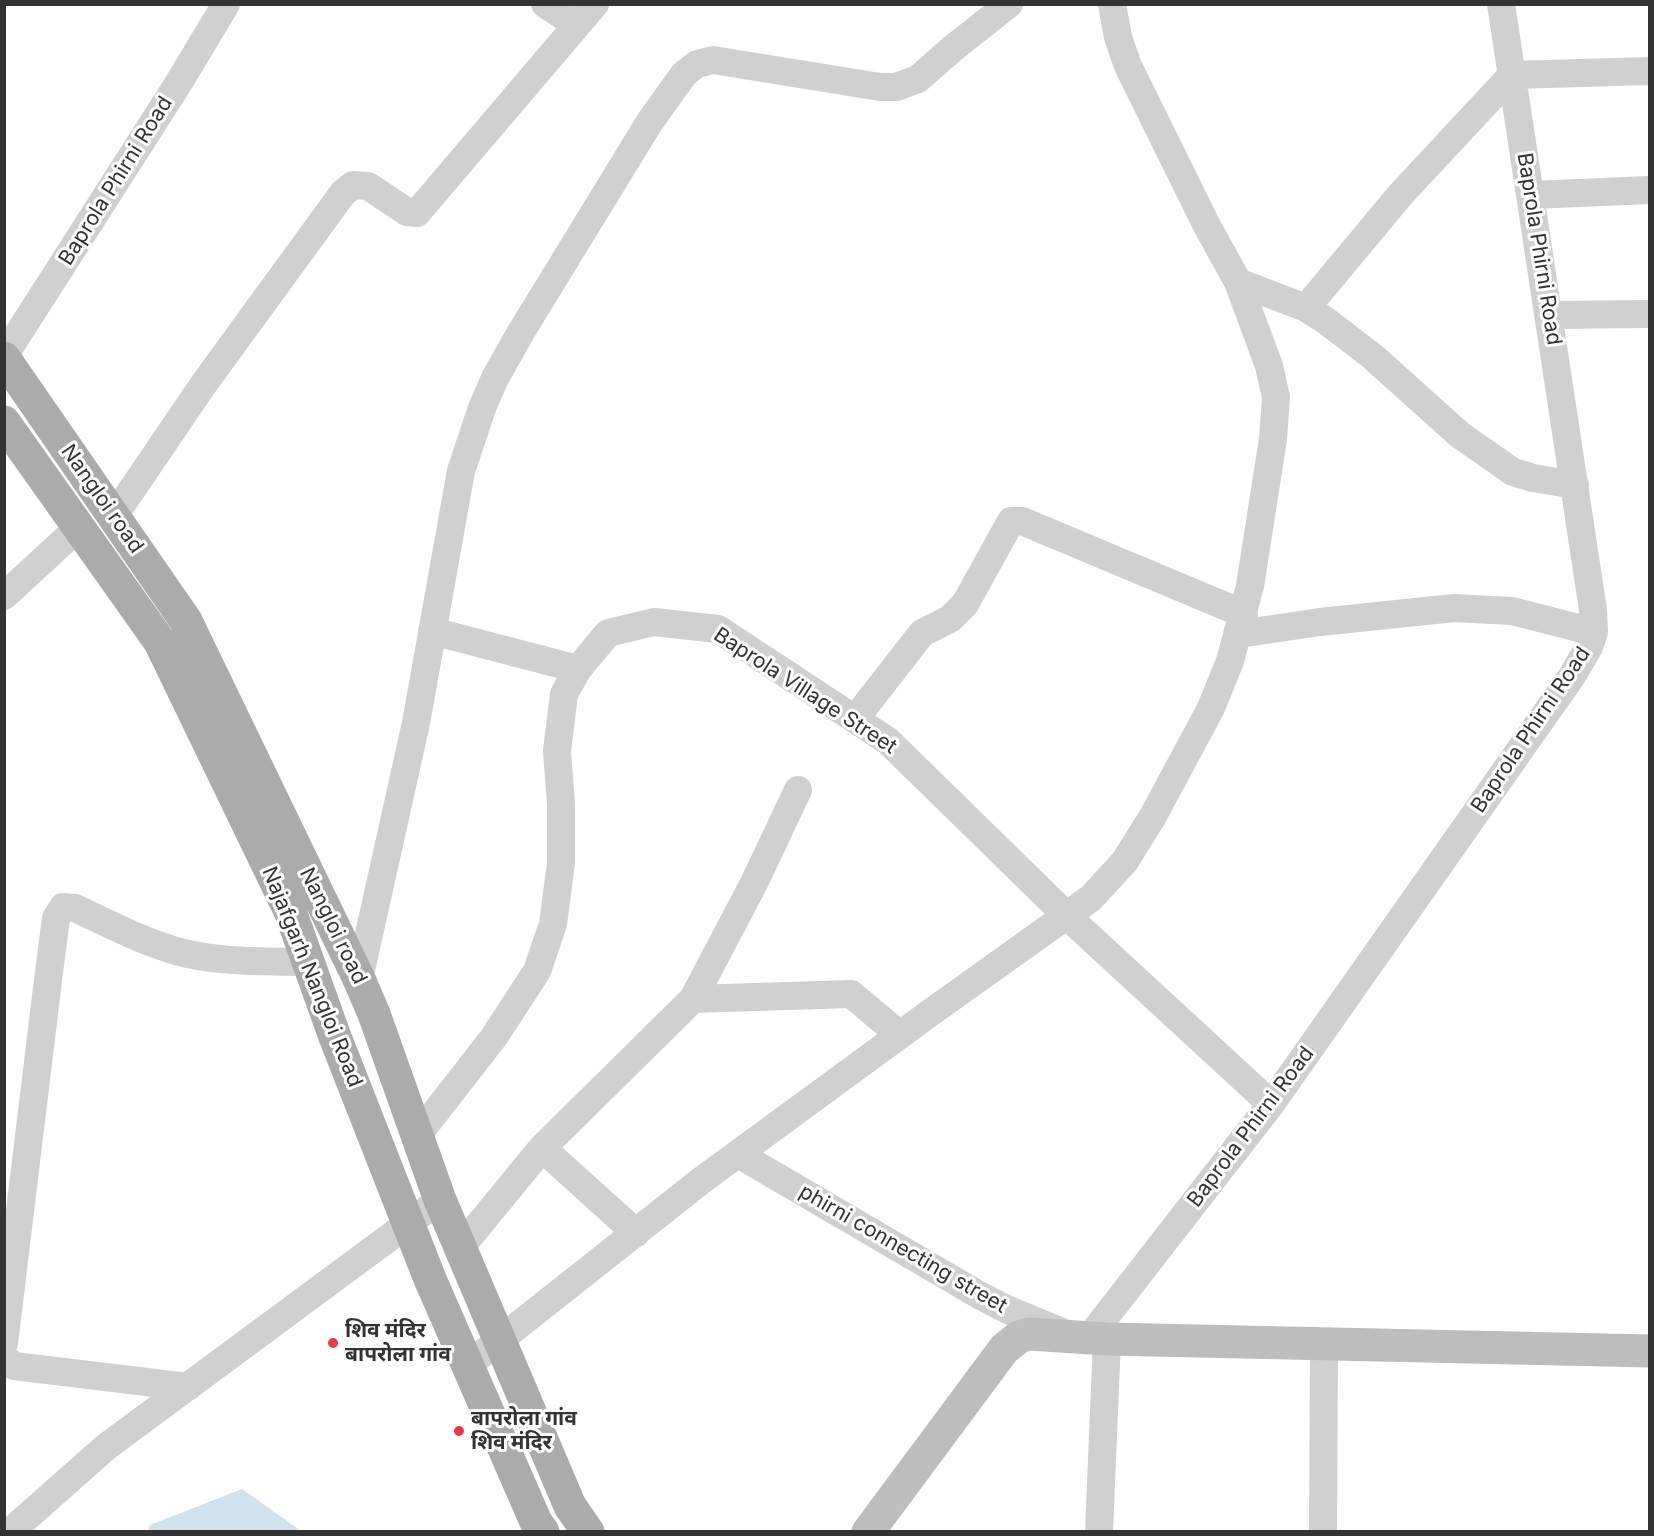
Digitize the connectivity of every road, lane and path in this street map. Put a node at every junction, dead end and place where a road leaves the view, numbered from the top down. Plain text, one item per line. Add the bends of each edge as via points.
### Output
1 (226, 4) edge
2 (545, 4) edge
3 (1010, 4) edge
4 (1112, 4) edge
5 (1502, 4) edge
6 (586, 15) edge
7 (1650, 71) edge
8 (1512, 75) junction
9 (1650, 190) edge
10 (1531, 195) junction
11 (1238, 282) junction
12 (1306, 308) junction
13 (1650, 314) edge
14 (1549, 315) junction
15 (4, 357) edge
16 (4, 422) edge
17 (1575, 484) junction
18 (114, 516) junction
19 (79, 527) junction
20 (4, 596) edge
21 (1241, 624) junction
22 (432, 631) junction
23 (1594, 632) junction
24 (578, 669) junction
25 (855, 719) junction
26 (798, 790) dead end
27 (1067, 916) junction
28 (308, 962) junction
29 (359, 979) junction
30 (693, 999) junction
31 (900, 1035) junction
32 (1271, 1104) junction
33 (417, 1136) junction
34 (542, 1148) junction
35 (738, 1154) junction
36 (440, 1200) junction
37 (410, 1224) junction
38 (636, 1233) junction
39 (460, 1248) junction
40 (1090, 1338) junction
41 (500, 1341) junction
42 (4, 1343) edge
43 (1324, 1344) junction
44 (1650, 1351) edge
45 (4, 1358) edge
46 (468, 1365) junction
47 (188, 1387) junction
48 (10, 1532) edge
49 (543, 1532) edge
50 (588, 1532) edge
51 (868, 1532) edge
52 (1099, 1532) edge
53 (1323, 1532) edge

1 - 15 street, Baprola Phirni Road
2 - 6 street
3 - 22 street via 918,78 896,87 713,60 697,64 684,74 649,123 491,388 461,471
4 - 11 street via 1128,66
5 - 8 street, Baprola Phirni Road
6 - 18 street via 417,213 406,212 368,186 353,185 343,193 203,385
7 - 8 street
8 - 10 street, Baprola Phirni Road
8 - 12 street via 1401,194
9 - 10 street
10 - 14 street, Baprola Phirni Road
11 - 12 street
11 - 21 street via 1269,366 1276,397 1261,524
12 - 17 street via 1372,356 1460,435 1513,472
13 - 14 street
14 - 17 street, Baprola Phirni Road
15 - 18 main road, Nangloi road
16 - 19 main road, Najafgarh Nangloi Road
17 - 23 street, Baprola Phirni Road
18 - 29 main road, Nangloi road via 186,621
19 - 20 street
19 - 28 main road, Najafgarh Nangloi Road via 160,642 290,910
21 - 23 street via 1320,622 1454,608 1512,611
21 - 25 street via 1022,521 1011,521 964,604 950,619 922,633
21 - 27 street via 1211,708 1148,825 1125,861 1091,898
22 - 24 street
22 - 29 street via 416,723
23 - 32 street, Baprola Phirni Road via 1572,676
24 - 25 street, Baprola Village Street via 608,633 654,622 718,628
24 - 33 street, Baprola Village Street via 564,694 557,751 561,863 553,924 537,971 494,1037
25 - 27 street, Baprola Village Street via 888,741
26 - 30 street
27 - 31 street
27 - 32 street, Baprola Village Street
28 - 37 main road, Najafgarh Nangloi Road
28 - 42 street via 250,961 177,952 75,908 63,907 56,918 49,969
29 - 33 main road, Nangloi road
30 - 31 street via 851,994
30 - 34 street
31 - 35 street
32 - 40 street, Baprola Phirni Road
33 - 36 main road, Nangloi road
34 - 38 street
34 - 39 street
35 - 38 street
35 - 40 street, phirni connecting street via 979,1295 1006,1309
36 - 37 street
36 - 39 main road, Nangloi road
37 - 46 main road, Najafgarh Nangloi Road
37 - 47 street
38 - 41 street
39 - 41 main road, Nangloi road
40 - 43 street
40 - 51 street via 1029,1334 1010,1342
40 - 52 street
41 - 46 street
41 - 50 main road, Nangloi road via 570,1506
43 - 44 street
43 - 53 street
45 - 47 street via 14,1366
46 - 49 main road, Najafgarh Nangloi Road
47 - 48 street via 106,1447

